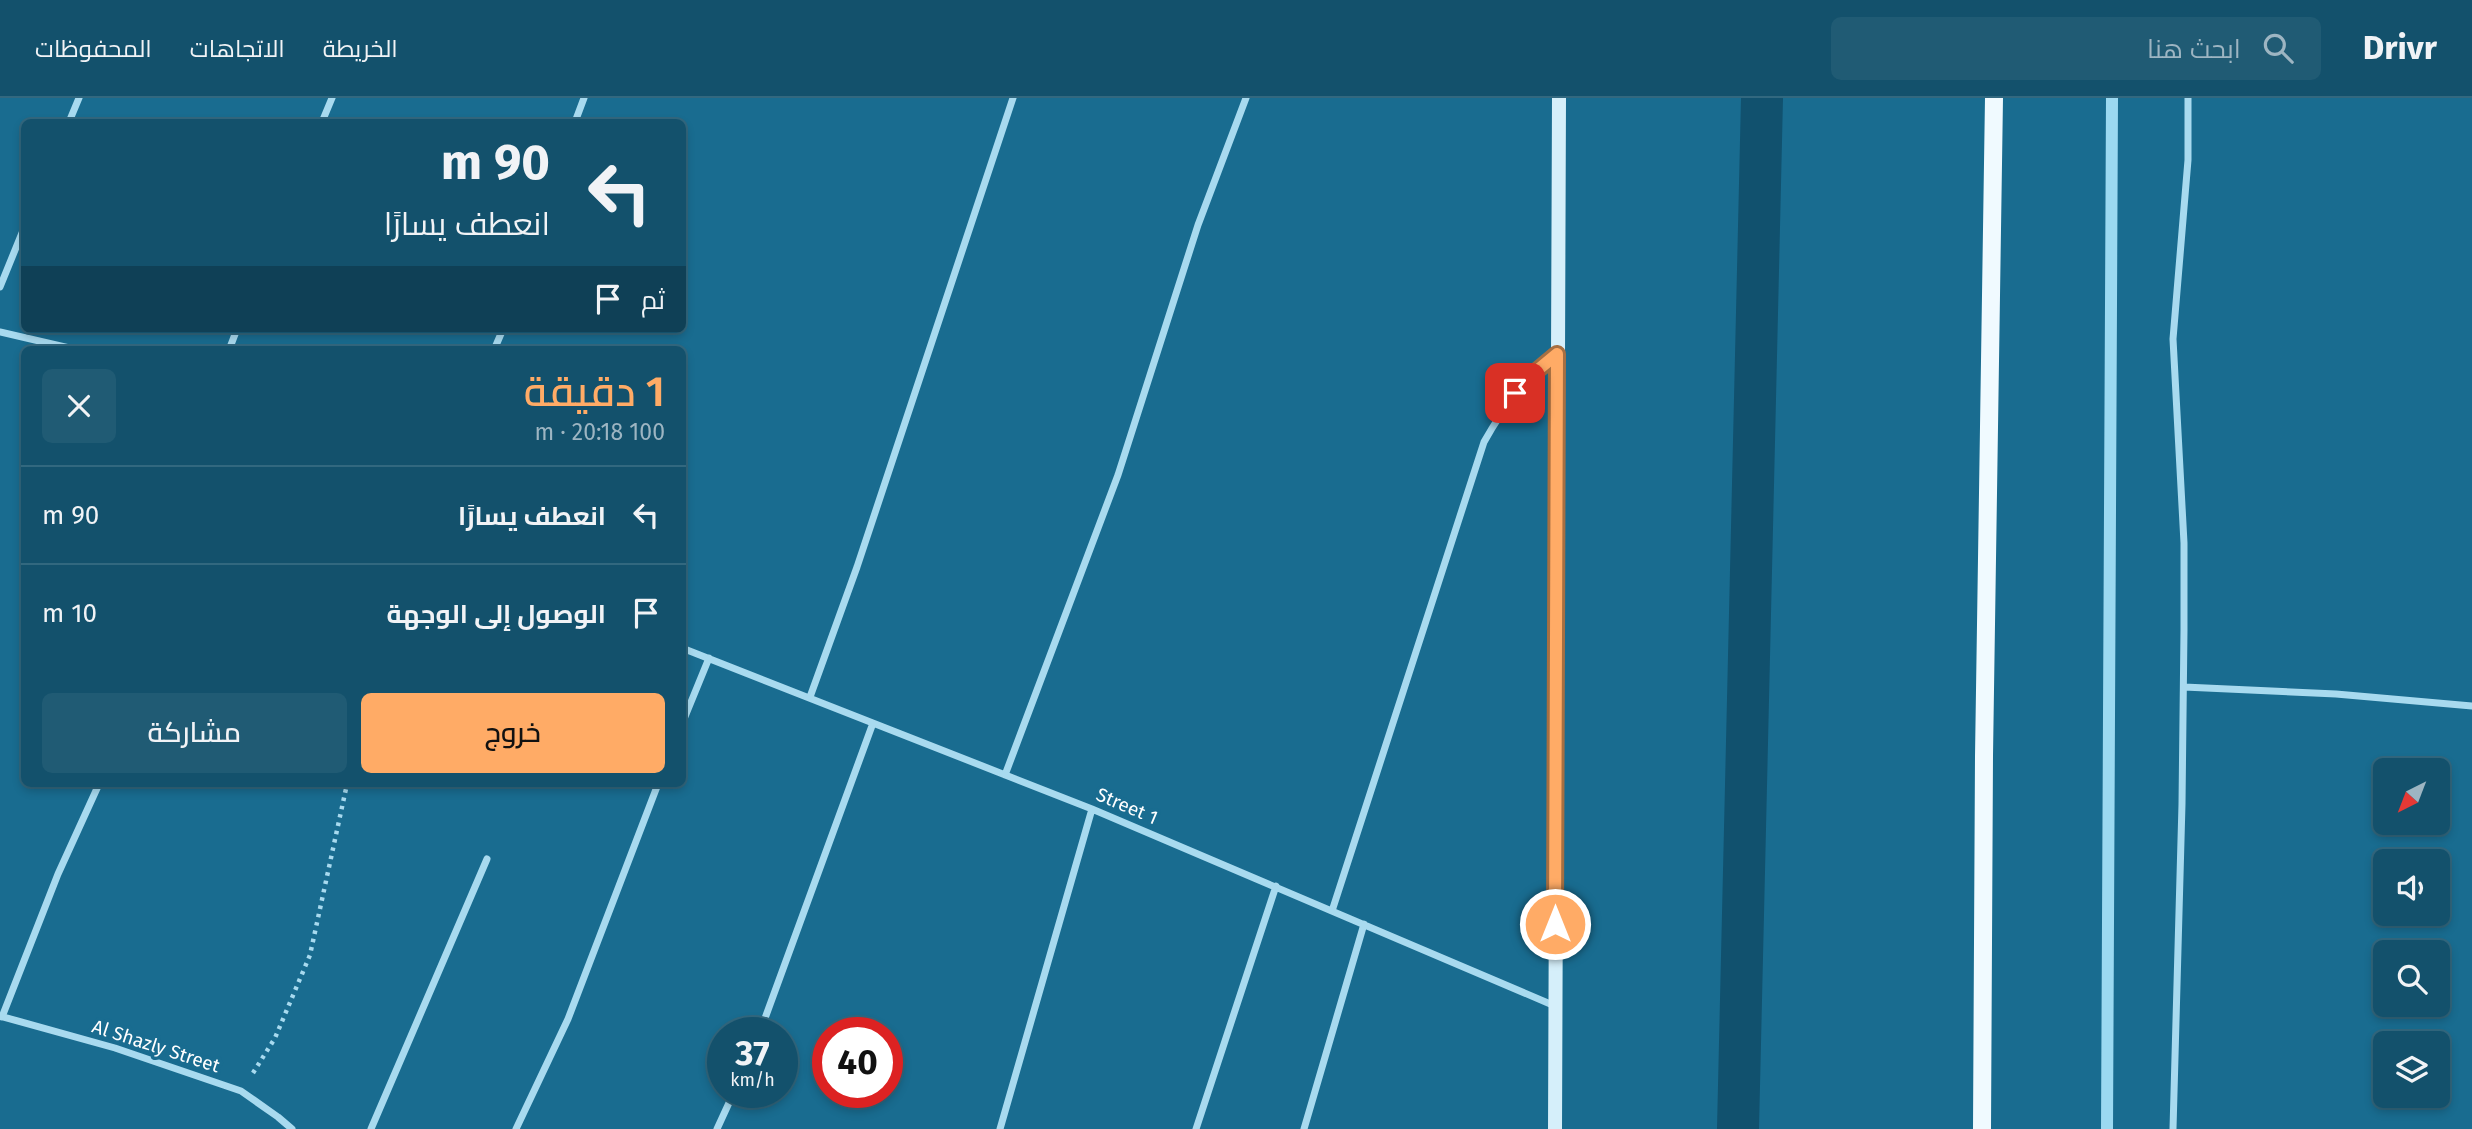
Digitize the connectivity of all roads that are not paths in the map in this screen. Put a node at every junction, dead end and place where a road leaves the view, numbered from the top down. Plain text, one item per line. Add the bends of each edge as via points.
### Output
1 (79, 98) edge
2 (332, 98) edge
3 (584, 98) edge
4 (1013, 98) edge
5 (1246, 98) edge
6 (1559, 98) edge
7 (1994, 98) edge
8 (2188, 98) edge
9 (70, 119) edge
10 (323, 119) edge
11 (576, 119) edge
12 (21, 235) edge
13 (0, 287) edge
14 (0, 332) edge
15 (61, 346) edge
16 (1557, 354) junction
17 (686, 649) edge
18 (709, 658) junction
19 (2183, 687) junction
20 (810, 697) junction
21 (2472, 706) edge
22 (686, 714) edge
23 (873, 723) junction
24 (1005, 775) junction
25 (98, 787) edge
26 (657, 787) edge
27 (1092, 809) junction
28 (487, 859) dead end
29 (1276, 886) junction
30 (1332, 911) junction
31 (1364, 924) junction
32 (1555, 1006) junction
33 (1, 1016) edge
34 (765, 1017) edge
35 (727, 1108) edge
36 (292, 1129) edge
37 (371, 1129) edge
38 (516, 1129) edge
39 (717, 1129) edge
40 (1000, 1129) edge
41 (1196, 1129) edge
42 (1304, 1129) edge
43 (1555, 1129) edge
44 (1982, 1129) edge
45 (2173, 1129) edge

1 - 9 street
2 - 10 street
3 - 11 street
4 - 20 street
5 - 24 street via 1198,225 1118,475
6 - 16 street
7 - 44 main road
8 - 19 street via 2188,160 2173,339 2184,543
12 - 13 street
14 - 15 street
16 - 30 street via 1528,378 1503,408 1484,442
16 - 32 street
17 - 18 street, Street 1
18 - 20 street, Street 1
18 - 22 street
19 - 21 street
19 - 45 street
20 - 23 street, Street 1
23 - 24 street, Street 1
23 - 34 street
24 - 27 street, Street 1
25 - 33 street
26 - 38 street via 568,1019
27 - 29 street, Street 1
27 - 40 street
28 - 37 street
29 - 30 street, Street 1
29 - 41 street
30 - 31 street, Street 1
31 - 32 street, Street 1
31 - 42 street
32 - 43 street
33 - 36 street, Al Shazly Street via 241,1091
35 - 39 street

